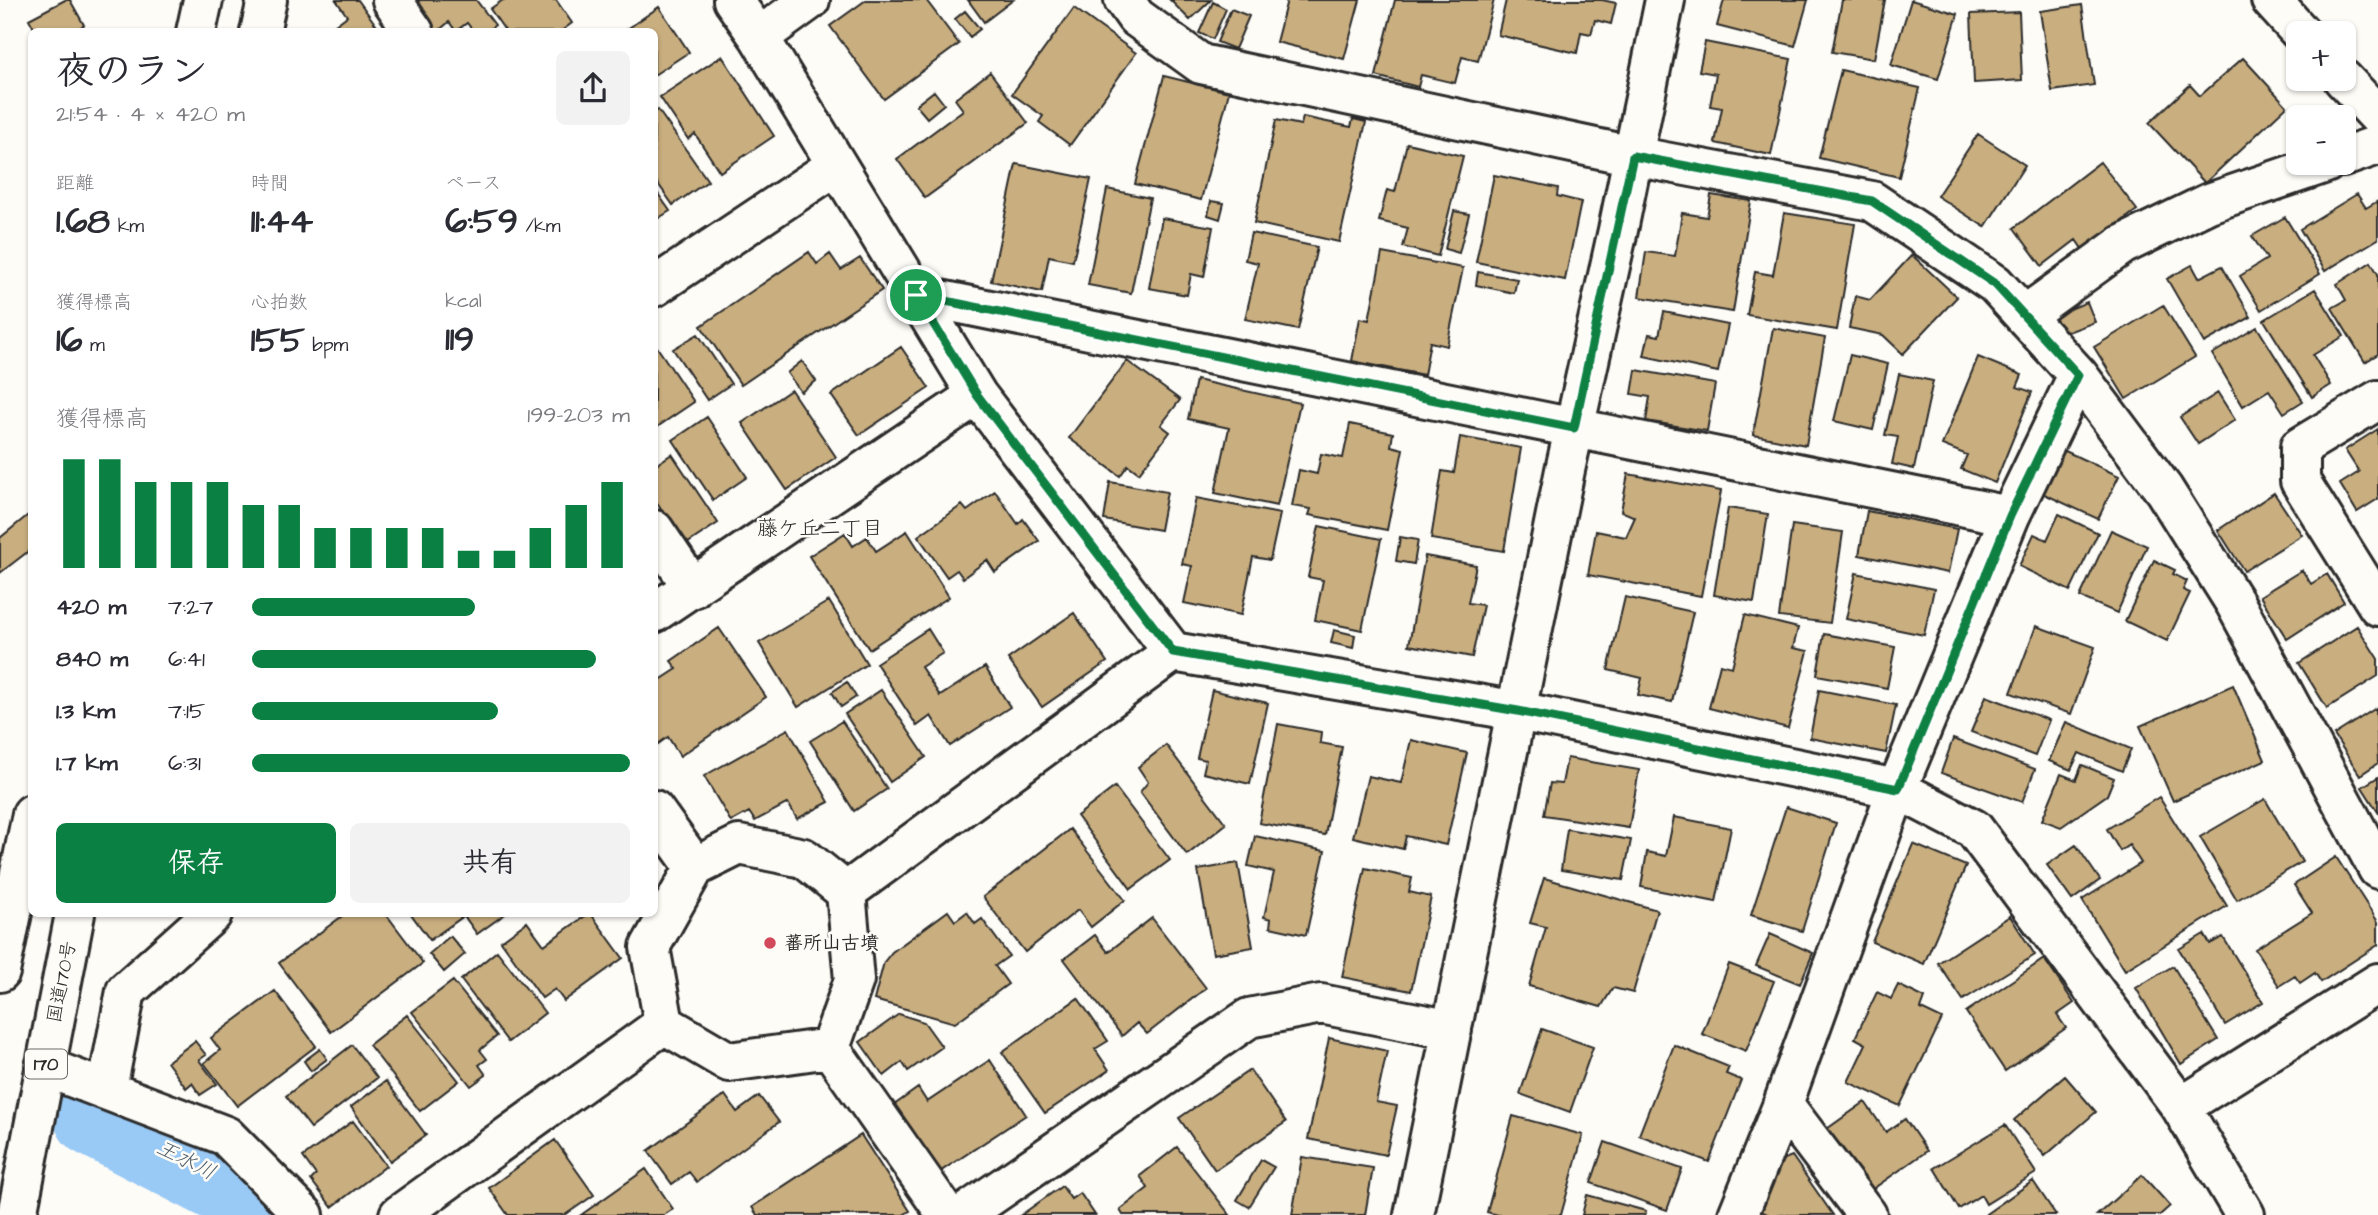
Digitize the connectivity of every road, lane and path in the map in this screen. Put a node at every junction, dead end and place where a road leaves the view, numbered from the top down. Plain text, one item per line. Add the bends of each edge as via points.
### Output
1 (202, 0) edge
2 (267, 0) edge
3 (392, 0) edge
4 (733, 0) edge
5 (810, 0) edge
6 (1124, 0) edge
7 (1665, 0) edge
8 (2271, 0) edge
9 (2290, 21) edge
10 (197, 28) edge
11 (261, 28) edge
12 (411, 28) edge
13 (759, 37) junction
14 (2354, 91) edge
15 (2378, 116) edge
16 (2378, 145) edge
17 (2356, 153) edge
18 (1633, 156) junction
19 (837, 165) junction
20 (2291, 175) edge
21 (658, 283) edge
22 (916, 295) junction
23 (2024, 316) junction
24 (2078, 375) junction
25 (977, 395) junction
26 (2378, 400) edge
27 (1574, 428) junction
28 (2010, 516) junction
29 (658, 536) edge
30 (693, 588) junction
31 (2378, 606) edge
32 (658, 610) edge
33 (1173, 652) junction
34 (1518, 711) junction
35 (1898, 789) junction
36 (658, 816) edge
37 (28, 834) edge
38 (695, 867) junction
39 (2378, 869) edge
40 (846, 892) junction
41 (74, 917) edge
42 (209, 917) edge
43 (0, 972) edge
44 (2378, 983) edge
45 (664, 1024) junction
46 (1452, 1030) junction
47 (830, 1048) junction
48 (46, 1067) junction
49 (107, 1089) junction
50 (1783, 1104) junction
51 (2181, 1107) junction
52 (17, 1215) edge
53 (304, 1215) edge
54 (399, 1215) edge
55 (947, 1215) edge
56 (963, 1215) edge
57 (1414, 1215) edge
58 (1738, 1215) edge
59 (1867, 1215) edge
60 (2245, 1215) edge

1 - 10 main road
2 - 11 main road
3 - 12 main road
4 - 13 main road
5 - 13 main road
6 - 18 main road via 1136,17 1201,64
7 - 18 main road
8 - 9 main road
13 - 19 main road
14 - 15 main road
16 - 17 main road
18 - 23 main road via 1872,201 1995,284
18 - 27 main road
19 - 21 main road
19 - 22 main road
20 - 23 main road via 2209,203 2122,245
22 - 25 main road
22 - 27 main road
23 - 24 main road
24 - 28 main road
24 - 39 main road via 2164,490 2235,603
25 - 30 main road
25 - 33 main road
26 - 31 main road via 2300,447 2300,481
27 - 28 main road
27 - 34 main road
28 - 35 main road
29 - 30 main road
30 - 32 main road
33 - 34 main road
33 - 40 main road
34 - 35 main road
34 - 46 main road
35 - 50 main road
35 - 51 main road via 1974,829
36 - 38 main road
37 - 43 main road
38 - 40 main road via 739,845 804,858
38 - 45 main road via 650,947
40 - 47 main road via 854,980
41 - 48 main road, 国道170号 / 170
42 - 49 main road via 126,991
44 - 51 main road
45 - 47 main road via 729,1062
45 - 54 main road
46 - 56 main road via 1321,1004 1249,1018
46 - 57 main road
47 - 55 main road
48 - 49 main road
48 - 52 main road, 国道170号 / 170
49 - 53 main road via 226,1136
50 - 58 main road
50 - 59 main road
51 - 60 main road

